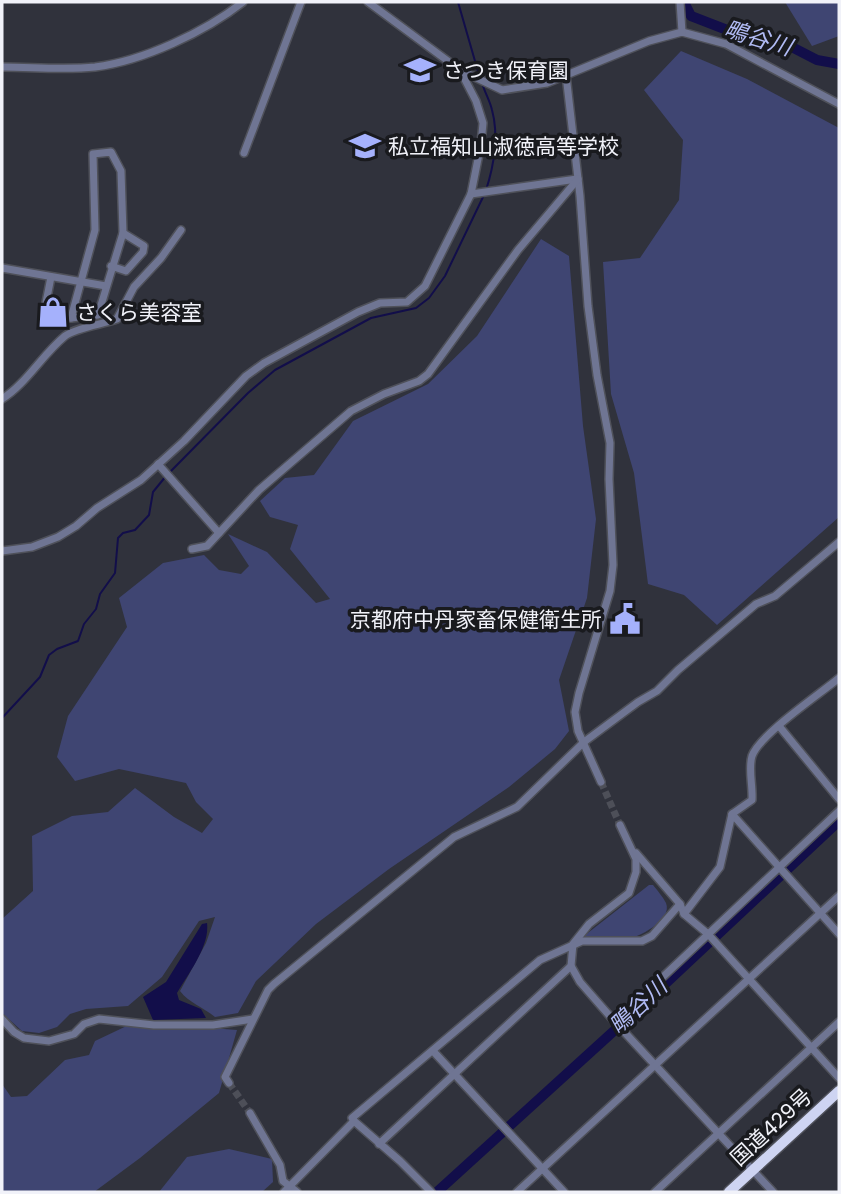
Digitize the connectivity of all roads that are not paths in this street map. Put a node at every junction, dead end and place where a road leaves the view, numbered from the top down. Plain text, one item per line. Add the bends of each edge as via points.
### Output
1 (243, 2) edge
2 (301, 2) edge
3 (368, 2) edge
4 (680, 2) edge
5 (682, 32) junction
6 (2, 67) edge
7 (460, 70) junction
8 (566, 75) junction
9 (839, 104) edge
10 (244, 153) dead end
11 (578, 179) junction
12 (471, 194) junction
13 (181, 230) dead end
14 (123, 233) junction
15 (111, 266) junction
16 (2, 268) edge
17 (51, 276) junction
18 (80, 280) junction
19 (106, 286) junction
20 (71, 318) junction
21 (2, 399) edge
22 (158, 464) junction
23 (219, 533) junction
24 (839, 542) edge
25 (192, 548) dead end
26 (2, 551) edge
27 (839, 678) edge
28 (779, 726) junction
29 (584, 742) junction
30 (601, 782) tunnel mouth
31 (839, 799) edge
32 (839, 811) edge
33 (732, 814) junction
34 (620, 825) tunnel mouth
35 (632, 848) junction
36 (778, 868) junction
37 (839, 896) edge
38 (680, 904) junction
39 (820, 913) junction
40 (684, 914) junction
41 (708, 934) junction
42 (839, 934) edge
43 (573, 944) junction
44 (570, 966) junction
45 (749, 979) junction
46 (2, 1019) edge
47 (253, 1019) junction
48 (615, 1022) junction
49 (839, 1022) edge
50 (811, 1047) junction
51 (433, 1051) junction
52 (656, 1065) junction
53 (454, 1074) junction
54 (839, 1078) edge
55 (229, 1083) dead end
56 (839, 1091) edge
57 (250, 1112) tunnel mouth
58 (354, 1121) junction
59 (718, 1134) junction
60 (380, 1144) junction
61 (542, 1169) junction
62 (752, 1171) junction
63 (289, 1185) junction
64 (284, 1192) edge
65 (297, 1192) edge
66 (431, 1192) edge
67 (517, 1192) edge
68 (564, 1192) edge
69 (655, 1192) edge
70 (729, 1192) edge
71 (773, 1192) edge

1 - 6 street via 156,52 95,67
2 - 10 street
3 - 7 street
4 - 5 street
5 - 8 street
5 - 9 street via 726,44
7 - 8 street via 502,90
7 - 12 street via 483,123
8 - 11 street
11 - 12 street
11 - 23 street via 518,250 428,374 351,411 258,490
11 - 29 street via 588,306 610,443 613,565 605,614 575,712
12 - 22 street via 418,294 407,302 380,303 264,363
13 - 21 street via 134,287 117,319 67,334
14 - 15 street
14 - 15 street via 144,246 143,252 126,271
14 - 18 street via 121,171 111,152 93,154 94,230
15 - 19 street
16 - 17 street
17 - 18 street
17 - 20 street via 43,318
18 - 19 street
18 - 20 street
19 - 20 street via 98,315
22 - 23 street
22 - 26 street via 58,537
23 - 25 street via 207,546
24 - 29 street via 775,596 756,604 657,691
27 - 28 street
28 - 31 street
28 - 33 street via 751,759 752,800
29 - 30 street
29 - 47 street via 517,807 454,837 274,984
32 - 36 street
33 - 36 street
33 - 40 street via 720,867
34 - 35 street
35 - 38 street
35 - 43 street via 636,872 629,893 589,923
36 - 39 street
36 - 41 street
37 - 39 street
38 - 40 street
38 - 43 street via 642,941
39 - 42 street
39 - 45 street
40 - 41 street
41 - 45 street
41 - 48 street
43 - 44 street
43 - 51 street via 540,960
44 - 48 street
44 - 53 street
45 - 50 street
45 - 52 street
46 - 47 street via 24,1038 49,1041 100,1019 154,1025 213,1025
47 - 55 street via 225,1077
48 - 52 street
49 - 50 street
50 - 54 street
50 - 59 street
51 - 53 street
51 - 58 street via 352,1118
52 - 59 street
52 - 61 street
53 - 60 street
53 - 61 street
56 - 62 highway, 国道429号
57 - 63 street
58 - 60 street
58 - 63 street
59 - 62 street
59 - 69 street
60 - 66 street
61 - 67 street
61 - 68 street
62 - 70 highway, 国道429号
62 - 71 street
63 - 64 street
63 - 65 street

